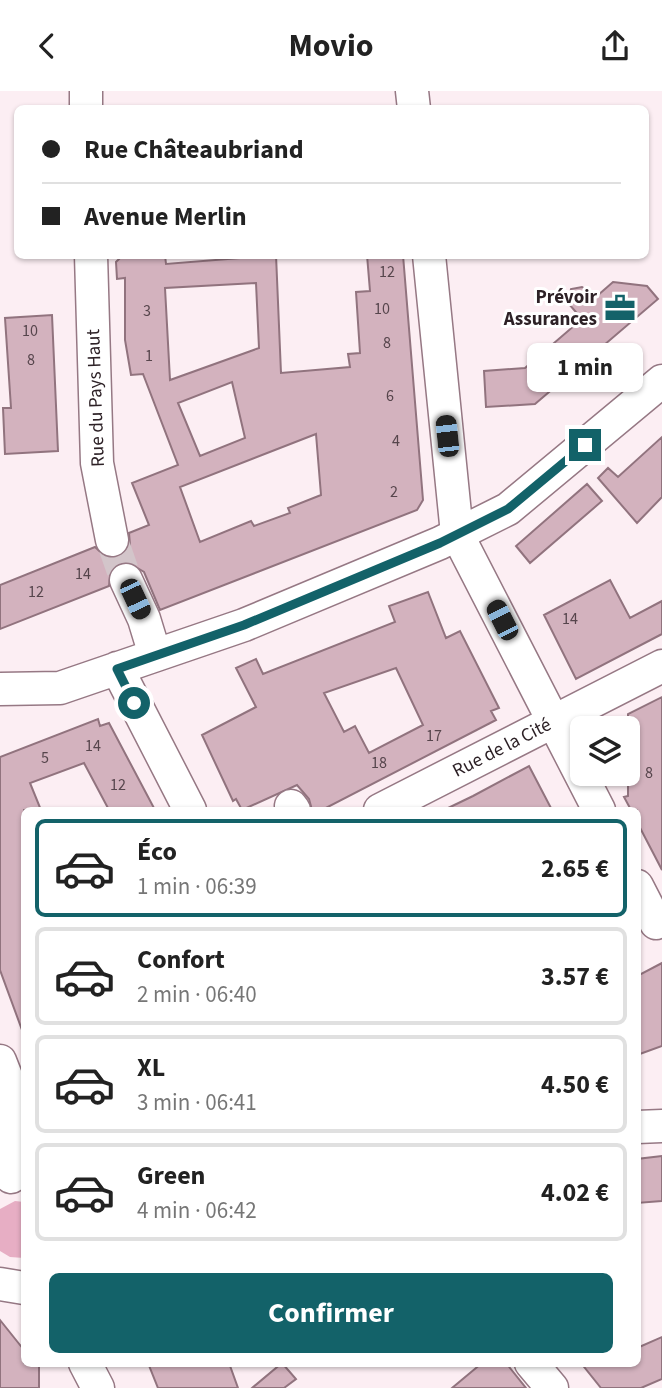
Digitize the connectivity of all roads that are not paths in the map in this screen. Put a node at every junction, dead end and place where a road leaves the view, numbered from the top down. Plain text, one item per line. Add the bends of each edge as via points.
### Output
1 (91, 259) edge
2 (429, 259) edge
3 (662, 381) edge
4 (457, 534) junction
5 (113, 540) tunnel mouth
6 (126, 580) tunnel mouth
7 (155, 656) junction
8 (662, 666) edge
9 (117, 669) junction
10 (0, 689) edge
11 (553, 721) junction
12 (188, 807) edge
13 (386, 807) edge
14 (597, 807) edge
15 (641, 896) edge
16 (652, 925) edge
17 (0, 1061) edge
18 (18, 1108) edge
19 (662, 1126) edge
20 (641, 1127) edge
21 (12, 1179) edge
22 (68, 1367) edge
23 (87, 1367) edge
24 (534, 1367) edge
25 (79, 1388) edge
26 (98, 1388) edge
27 (552, 1388) edge

1 - 5 street, Rue du Pays Haut via 97,463
2 - 4 street
3 - 4 street via 508,509
4 - 7 street via 244,625
4 - 11 street
6 - 7 street
7 - 9 street
8 - 11 street, Rue de la Cité
9 - 10 street via 60,688
9 - 12 street
11 - 13 street, Rue de la Cité
11 - 14 street
15 - 16 street
17 - 18 street
18 - 21 street
19 - 20 street
22 - 25 street
23 - 26 street
24 - 27 street

